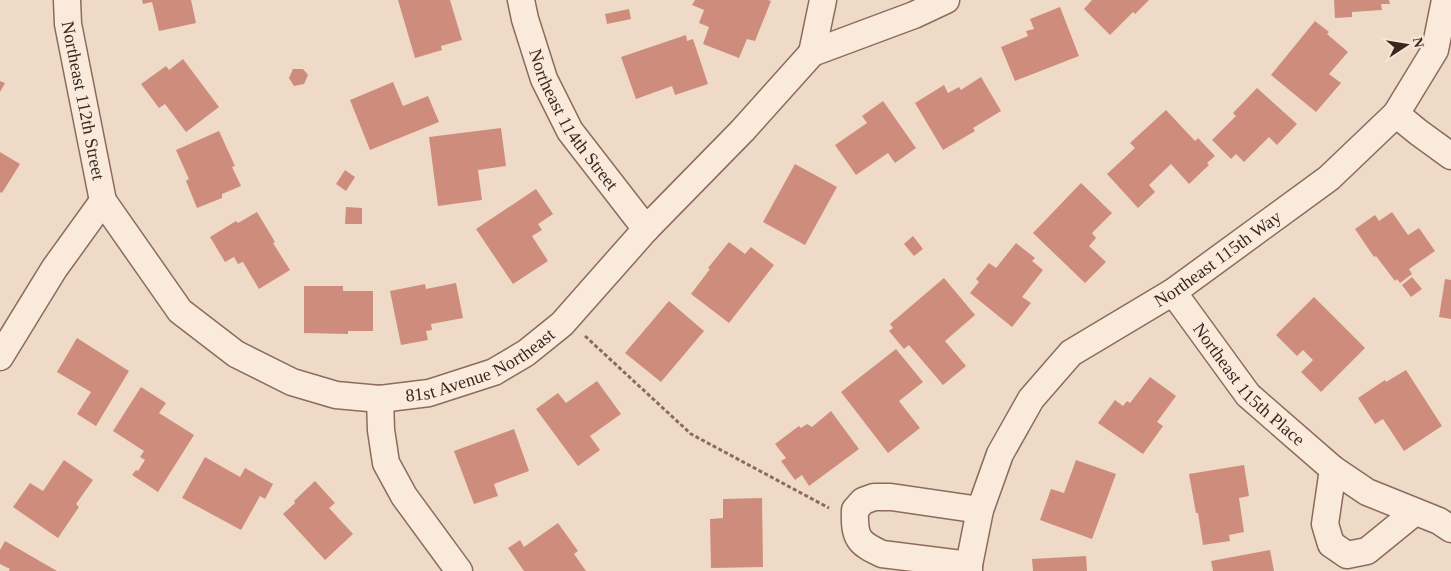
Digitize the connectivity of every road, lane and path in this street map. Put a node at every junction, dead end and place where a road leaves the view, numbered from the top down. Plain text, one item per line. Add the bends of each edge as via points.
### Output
1 (66, 0) edge
2 (521, 0) edge
3 (822, 0) edge
4 (946, 0) edge
5 (1445, 0) edge
6 (812, 53) junction
7 (1396, 114) junction
8 (1451, 156) edge
9 (103, 201) junction
10 (646, 229) junction
11 (1173, 292) junction
12 (581, 332) dead end
13 (0, 358) edge
14 (380, 399) junction
15 (1333, 469) junction
16 (980, 510) junction
17 (836, 511) dead end
18 (1415, 512) junction
19 (1451, 529) edge
20 (969, 568) edge
21 (459, 571) edge

1 - 9 street, Northeast 112th Street
2 - 10 street, Northeast 114th Street via 544,79 570,131
3 - 6 street
4 - 6 street, 81st Avenue Northeast
5 - 7 street, Northeast 115th Way via 1435,50
6 - 10 street, 81st Avenue Northeast via 743,130
7 - 8 street
7 - 11 street, Northeast 115th Way via 1329,178
9 - 13 street via 54,269
9 - 14 street, 81st Avenue Northeast via 180,311 236,354 292,382 336,395
10 - 14 street, 81st Avenue Northeast via 562,324 526,353 494,372 429,392
11 - 15 street, Northeast 115th Place via 1248,395
11 - 16 street, Northeast 115th Way via 1071,353 1031,399 1000,454
12 - 17 path via 691,434
14 - 21 street via 386,463 404,496
15 - 18 street, Northeast 115th Place via 1367,492
15 - 18 street via 1325,524 1331,544 1347,555 1367,551
16 - 20 street, Northeast 115th Way
16 - 20 street, Northeast 115th Way via 891,497 874,497 863,501 854,510 857,537 872,549 882,554
18 - 19 street, Northeast 115th Place

